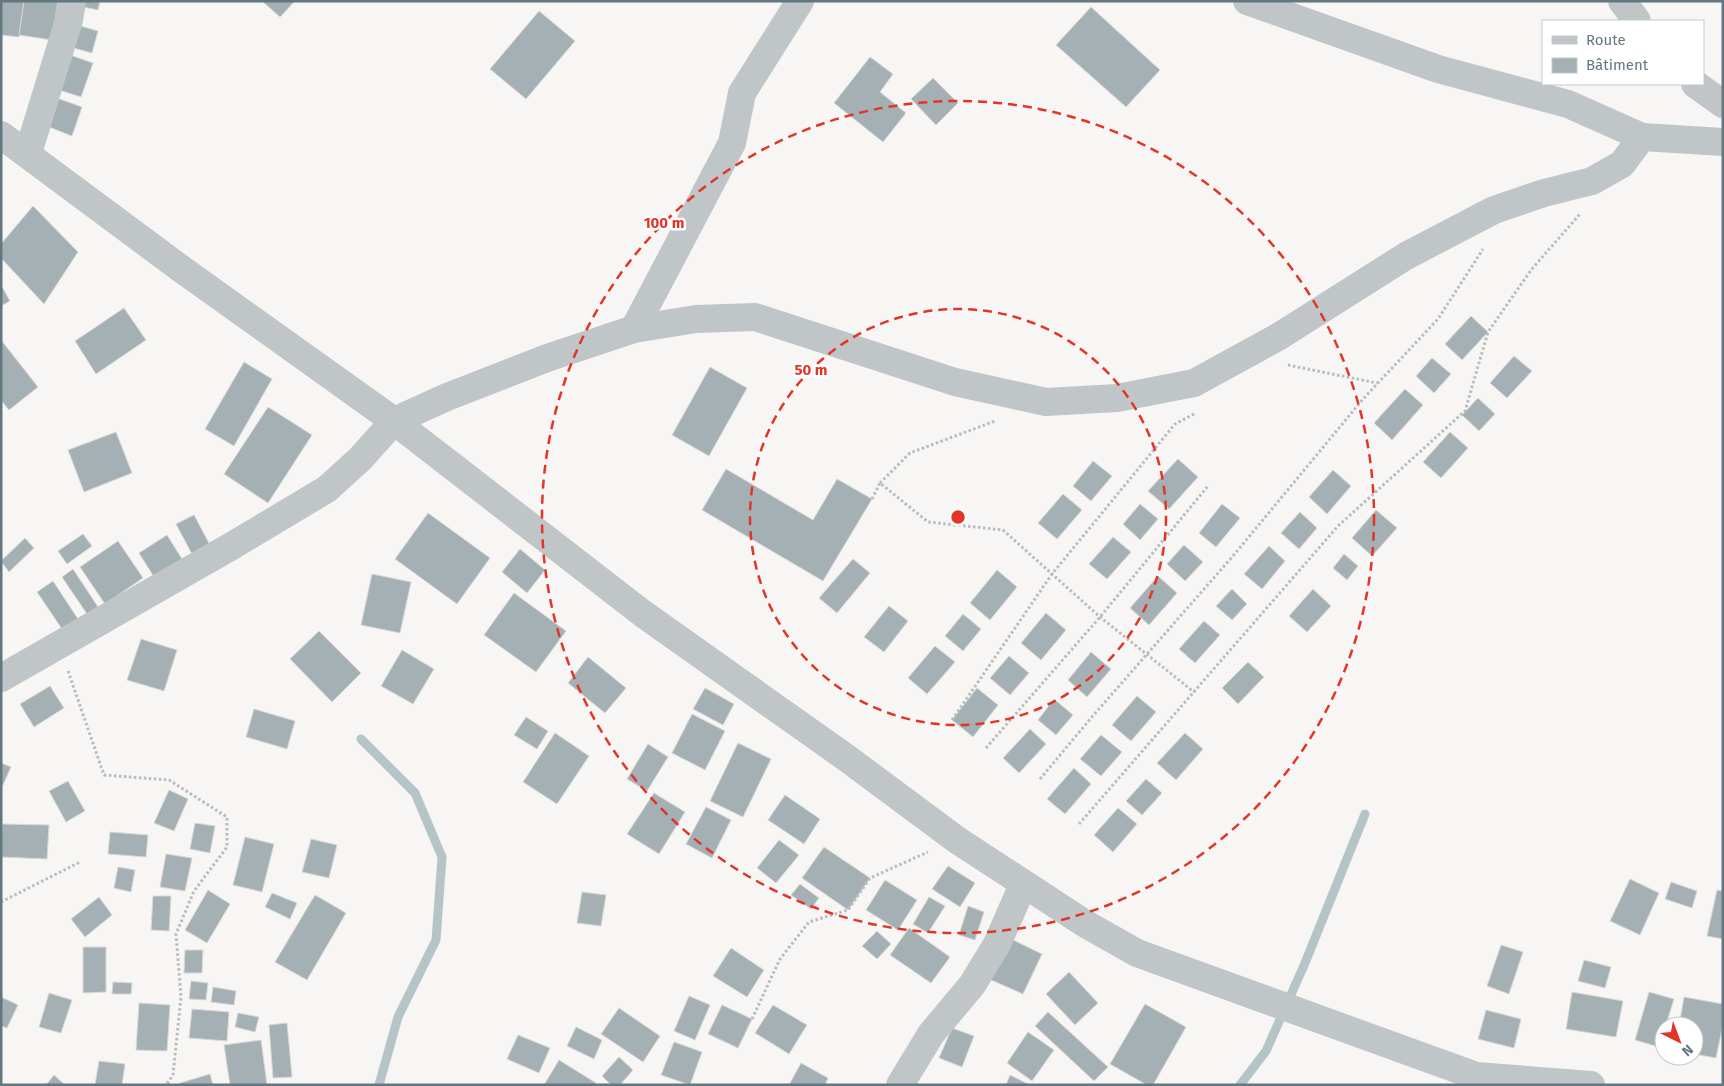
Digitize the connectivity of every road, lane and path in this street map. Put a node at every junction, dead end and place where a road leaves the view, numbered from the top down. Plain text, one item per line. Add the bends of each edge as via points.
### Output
1 (72, 1) edge
2 (800, 1) edge
3 (1247, 1) edge
4 (1622, 1) edge
5 (1636, 20) edge
6 (1696, 85) edge
7 (1723, 104) edge
8 (1, 135) edge
9 (1642, 138) junction
10 (1723, 142) edge
11 (28, 153) junction
12 (1586, 207) dead end
13 (1485, 245) dead end
14 (634, 329) junction
15 (1278, 337) junction
16 (1378, 383) junction
17 (1200, 410) dead end
18 (1000, 419) dead end
19 (394, 422) junction
20 (880, 483) junction
21 (1208, 486) dead end
22 (872, 499) dead end
23 (1052, 574) junction
24 (1100, 617) junction
25 (60, 646) junction
26 (1147, 654) junction
27 (1, 678) edge
28 (1194, 692) junction
29 (952, 720) dead end
30 (986, 748) dead end
31 (1040, 779) dead end
32 (1079, 824) dead end
33 (957, 840) junction
34 (80, 862) dead end
35 (1023, 885) junction
36 (1, 902) edge
37 (752, 1019) dead end
38 (1532, 1083) edge
39 (166, 1085) edge
40 (900, 1085) edge
41 (1591, 1085) edge

1 - 11 street
2 - 14 street via 742,93 732,143
3 - 9 street via 1438,69 1568,104
4 - 5 street
6 - 7 street
8 - 11 street
9 - 10 street
9 - 15 street via 1622,164 1592,181 1494,210 1406,256
11 - 19 street via 180,268
12 - 28 path via 1531,270 1488,332 1465,411 1338,526
13 - 16 path via 1438,319
14 - 15 street via 696,319 755,317 954,382 1046,402 1118,398 1194,383
14 - 19 street via 529,365
15 - 16 path via 1279,363
16 - 26 path
17 - 23 path via 1175,424
18 - 20 path via 910,453
19 - 25 street via 360,460 327,489
19 - 33 street via 642,613
20 - 22 path
20 - 23 path via 928,522 1003,530
21 - 24 path
23 - 24 path
23 - 29 path
24 - 26 path
24 - 30 path
25 - 27 street
25 - 39 path via 104,775 169,780 227,817 227,847 194,891 176,934 181,997 173,1075
26 - 28 path
26 - 31 path
28 - 32 path
33 - 35 street
33 - 37 path via 870,878 848,910 809,922 780,959
34 - 36 path
35 - 38 street via 1137,953 1476,1076
35 - 40 street via 997,944 972,985 931,1034
38 - 41 street

